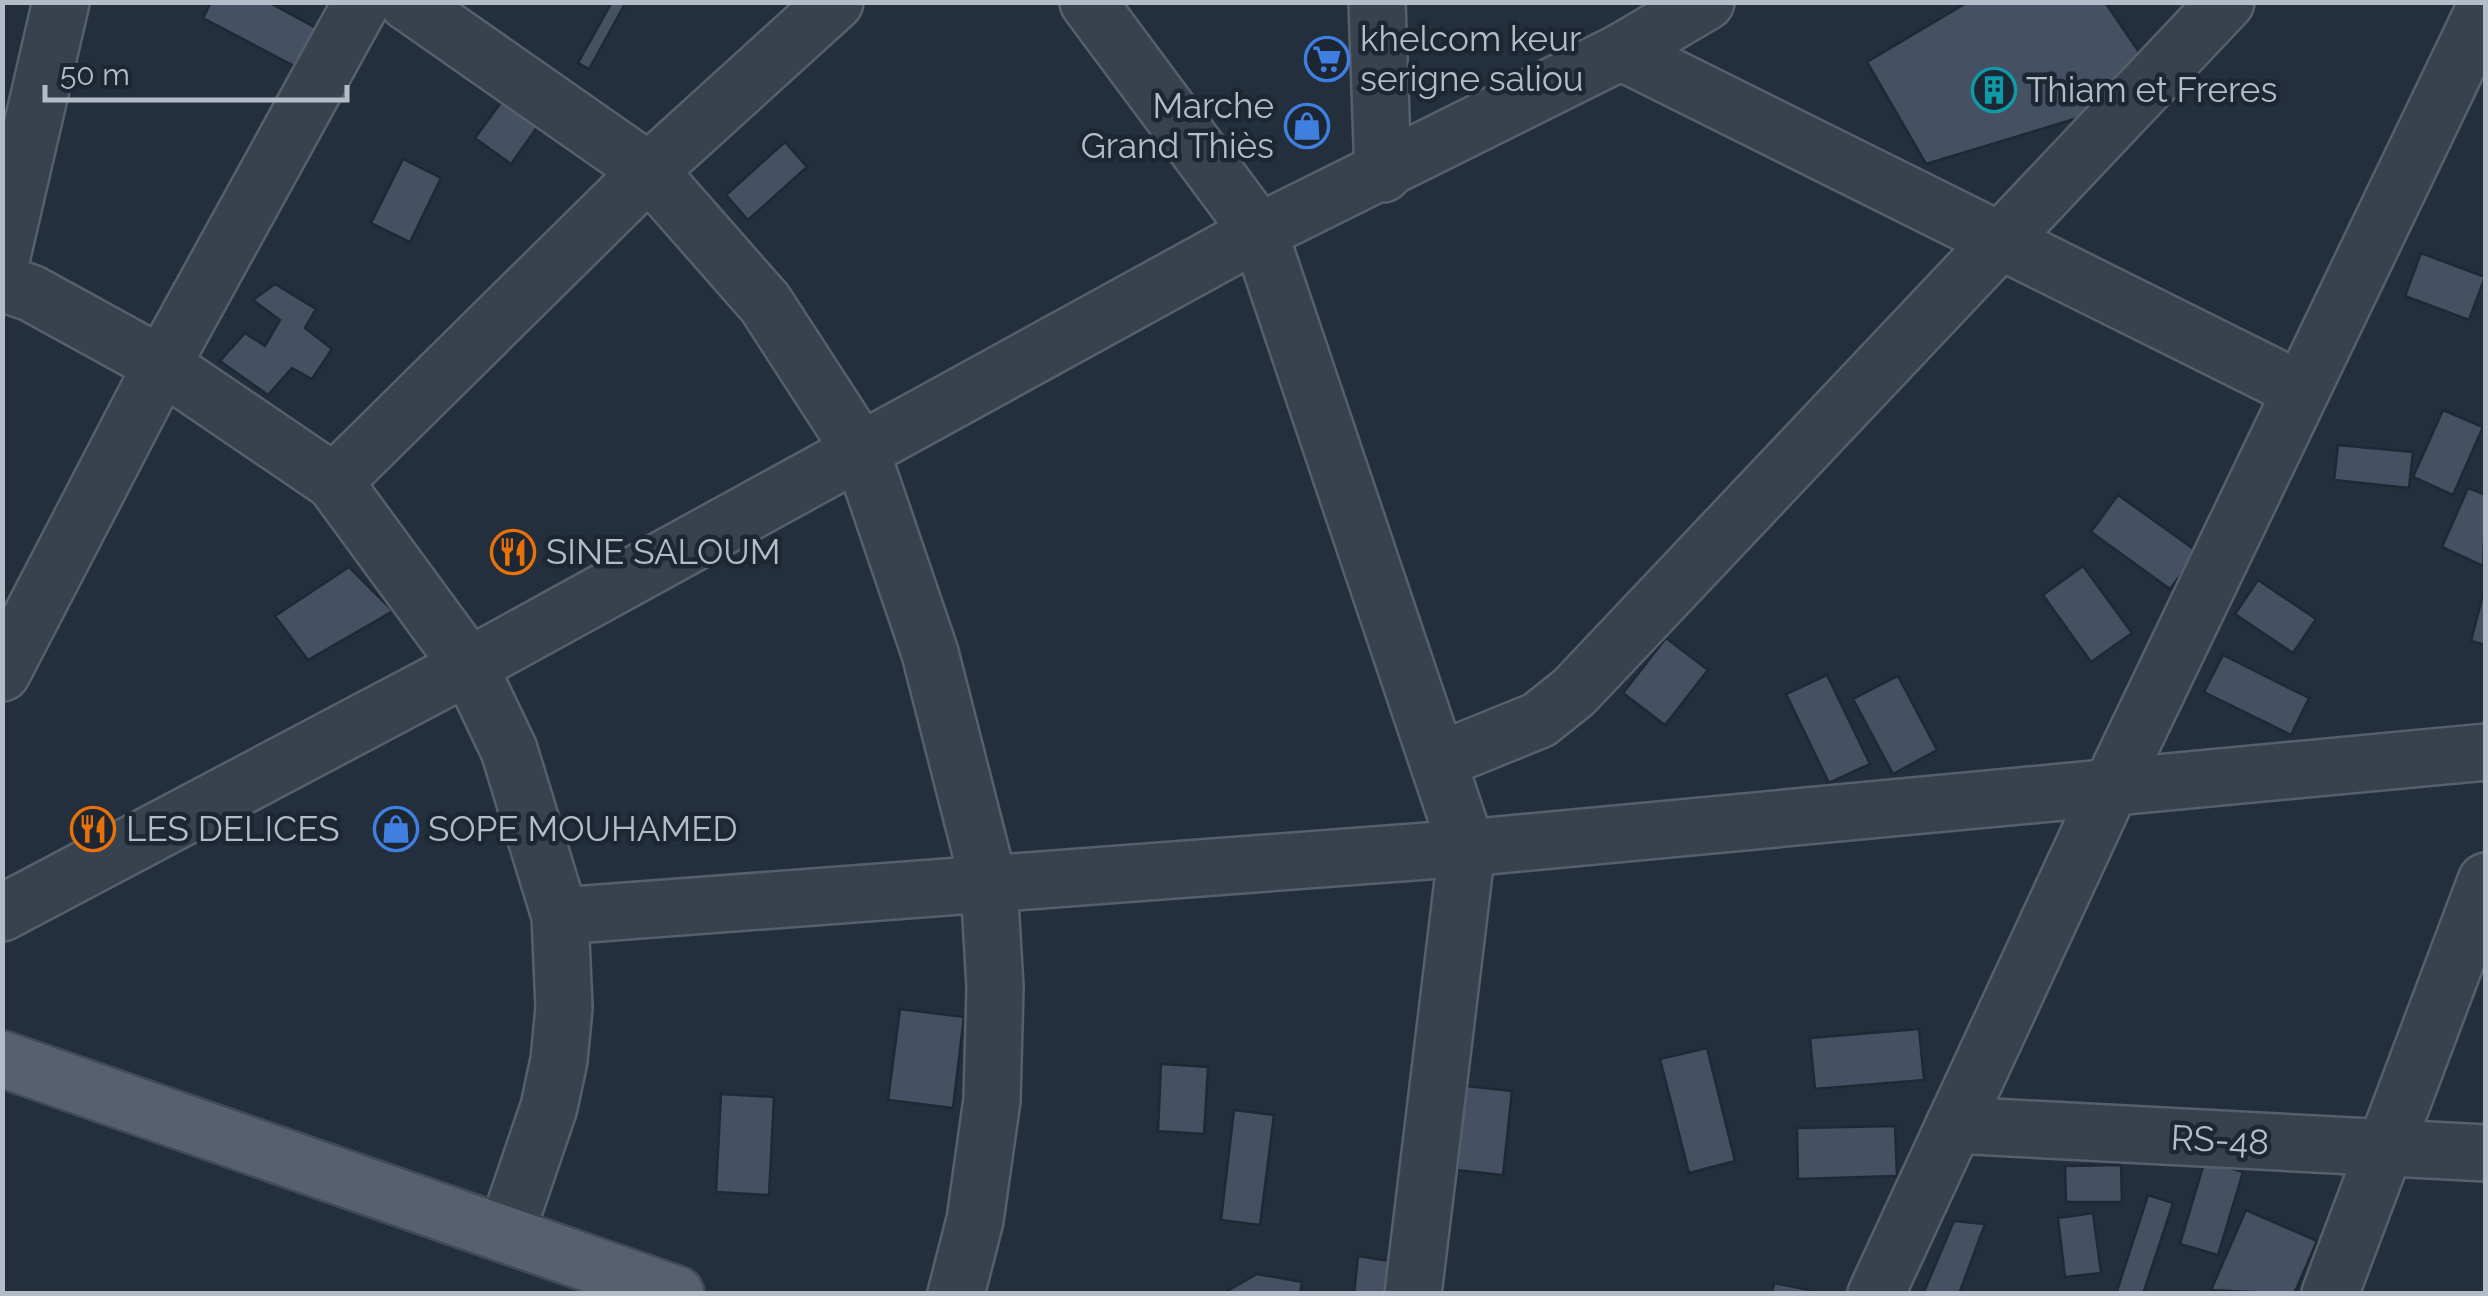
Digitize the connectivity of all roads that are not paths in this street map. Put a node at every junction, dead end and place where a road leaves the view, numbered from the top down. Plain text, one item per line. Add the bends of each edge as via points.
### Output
1 (60, 2) edge
2 (362, 2) edge
3 (407, 2) edge
4 (835, 2) edge
5 (1088, 2) edge
6 (1377, 2) edge
7 (1706, 2) edge
8 (2226, 2) edge
9 (2486, 6) edge
10 (1621, 52) junction
11 (649, 171) junction
12 (1383, 174) junction
13 (1259, 232) junction
14 (2000, 242) junction
15 (2, 256) edge
16 (2, 283) edge
17 (162, 365) junction
18 (2300, 390) junction
19 (861, 451) junction
20 (334, 482) junction
21 (470, 666) junction
22 (2, 673) edge
23 (2486, 752) edge
24 (1438, 762) junction
25 (2110, 789) junction
26 (1467, 848) junction
27 (2486, 881) edge
28 (989, 884) junction
29 (17, 898) edge
30 (560, 916) junction
31 (2, 1028) edge
32 (27, 1068) edge
33 (1954, 1125) junction
34 (2384, 1148) junction
35 (2486, 1153) edge
36 (506, 1233) junction
37 (676, 1294) edge
38 (956, 1294) edge
39 (1414, 1294) edge
40 (1876, 1294) edge
41 (2330, 1294) edge

1 - 15 street
2 - 17 street
3 - 11 street
4 - 11 street
5 - 13 street
6 - 12 street
7 - 10 street
8 - 14 street
9 - 18 street
10 - 12 street
10 - 14 street
11 - 19 street via 764,303
11 - 20 street
12 - 13 street
13 - 19 street
13 - 24 street
14 - 18 street
14 - 24 street via 1574,692 1538,720
16 - 17 street
17 - 20 street
17 - 22 street
18 - 25 street
19 - 21 street
19 - 28 street via 930,653
20 - 21 street
21 - 29 street
21 - 30 street via 509,750
23 - 25 street
24 - 26 street
25 - 26 street
25 - 33 street
26 - 28 street
26 - 39 street
27 - 34 street
28 - 30 street
28 - 38 street via 992,1100
30 - 36 street via 564,1008 550,1107
31 - 32 main road
32 - 36 main road
33 - 34 street, RS-48
33 - 40 street
34 - 35 street, RS-48
34 - 41 street
36 - 37 main road

